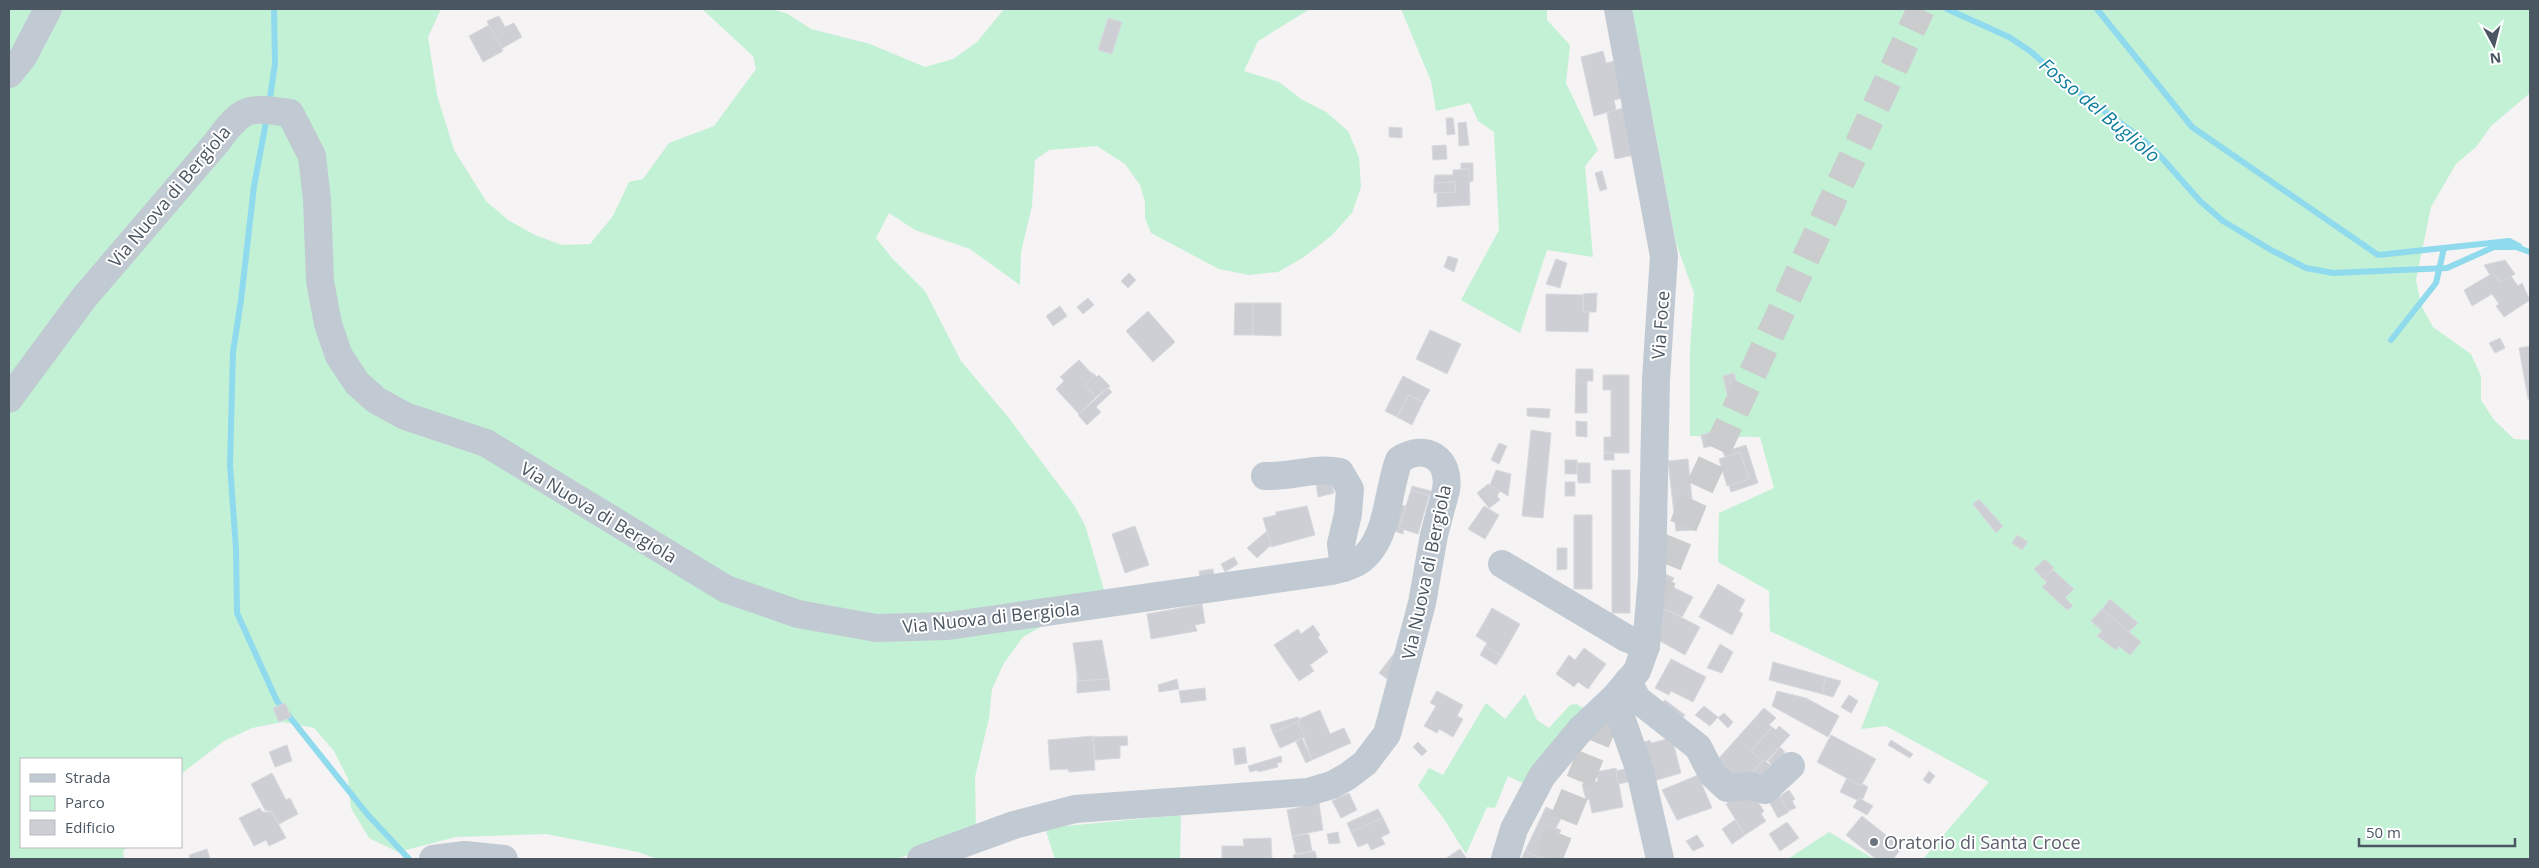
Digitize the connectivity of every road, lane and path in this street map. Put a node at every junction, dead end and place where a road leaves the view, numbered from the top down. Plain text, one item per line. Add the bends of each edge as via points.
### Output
1 (48, 9) edge
2 (1618, 9) edge
3 (9, 74) edge
4 (9, 399) edge
5 (1265, 476) dead end
6 (1502, 564) dead end
7 (1344, 568) junction
8 (1646, 646) junction
9 (1621, 689) junction
10 (1791, 766) dead end
11 (433, 859) edge
12 (504, 859) edge
13 (921, 859) edge
14 (1505, 859) edge
15 (1660, 859) edge

1 - 3 street via 23,57
2 - 8 street, Via Foce via 1664,256 1656,379 1652,577
4 - 7 street, Via Nuova di Bergiola via 83,299 234,118 256,108 290,113 312,156 320,281 328,324 339,356 357,384 376,400 405,416 486,443 726,590 798,614 885,628 948,626 1301,577
5 - 7 street via 1328,470 1340,472 1350,489 1341,544
6 - 8 street via 1626,638
7 - 13 street, Via Nuova di Bergiola via 1358,562 1375,542 1399,460 1416,452 1435,456 1446,471 1446,490 1401,683 1387,734 1364,763 1348,776 1308,792 1075,809 1014,825
8 - 9 street, Via Foce via 1637,671
9 - 10 street via 1698,747 1712,774 1727,788 1751,786 1765,790
9 - 14 street, Via Foce via 1581,729 1542,776 1514,829
9 - 15 street
11 - 12 street via 465,855

